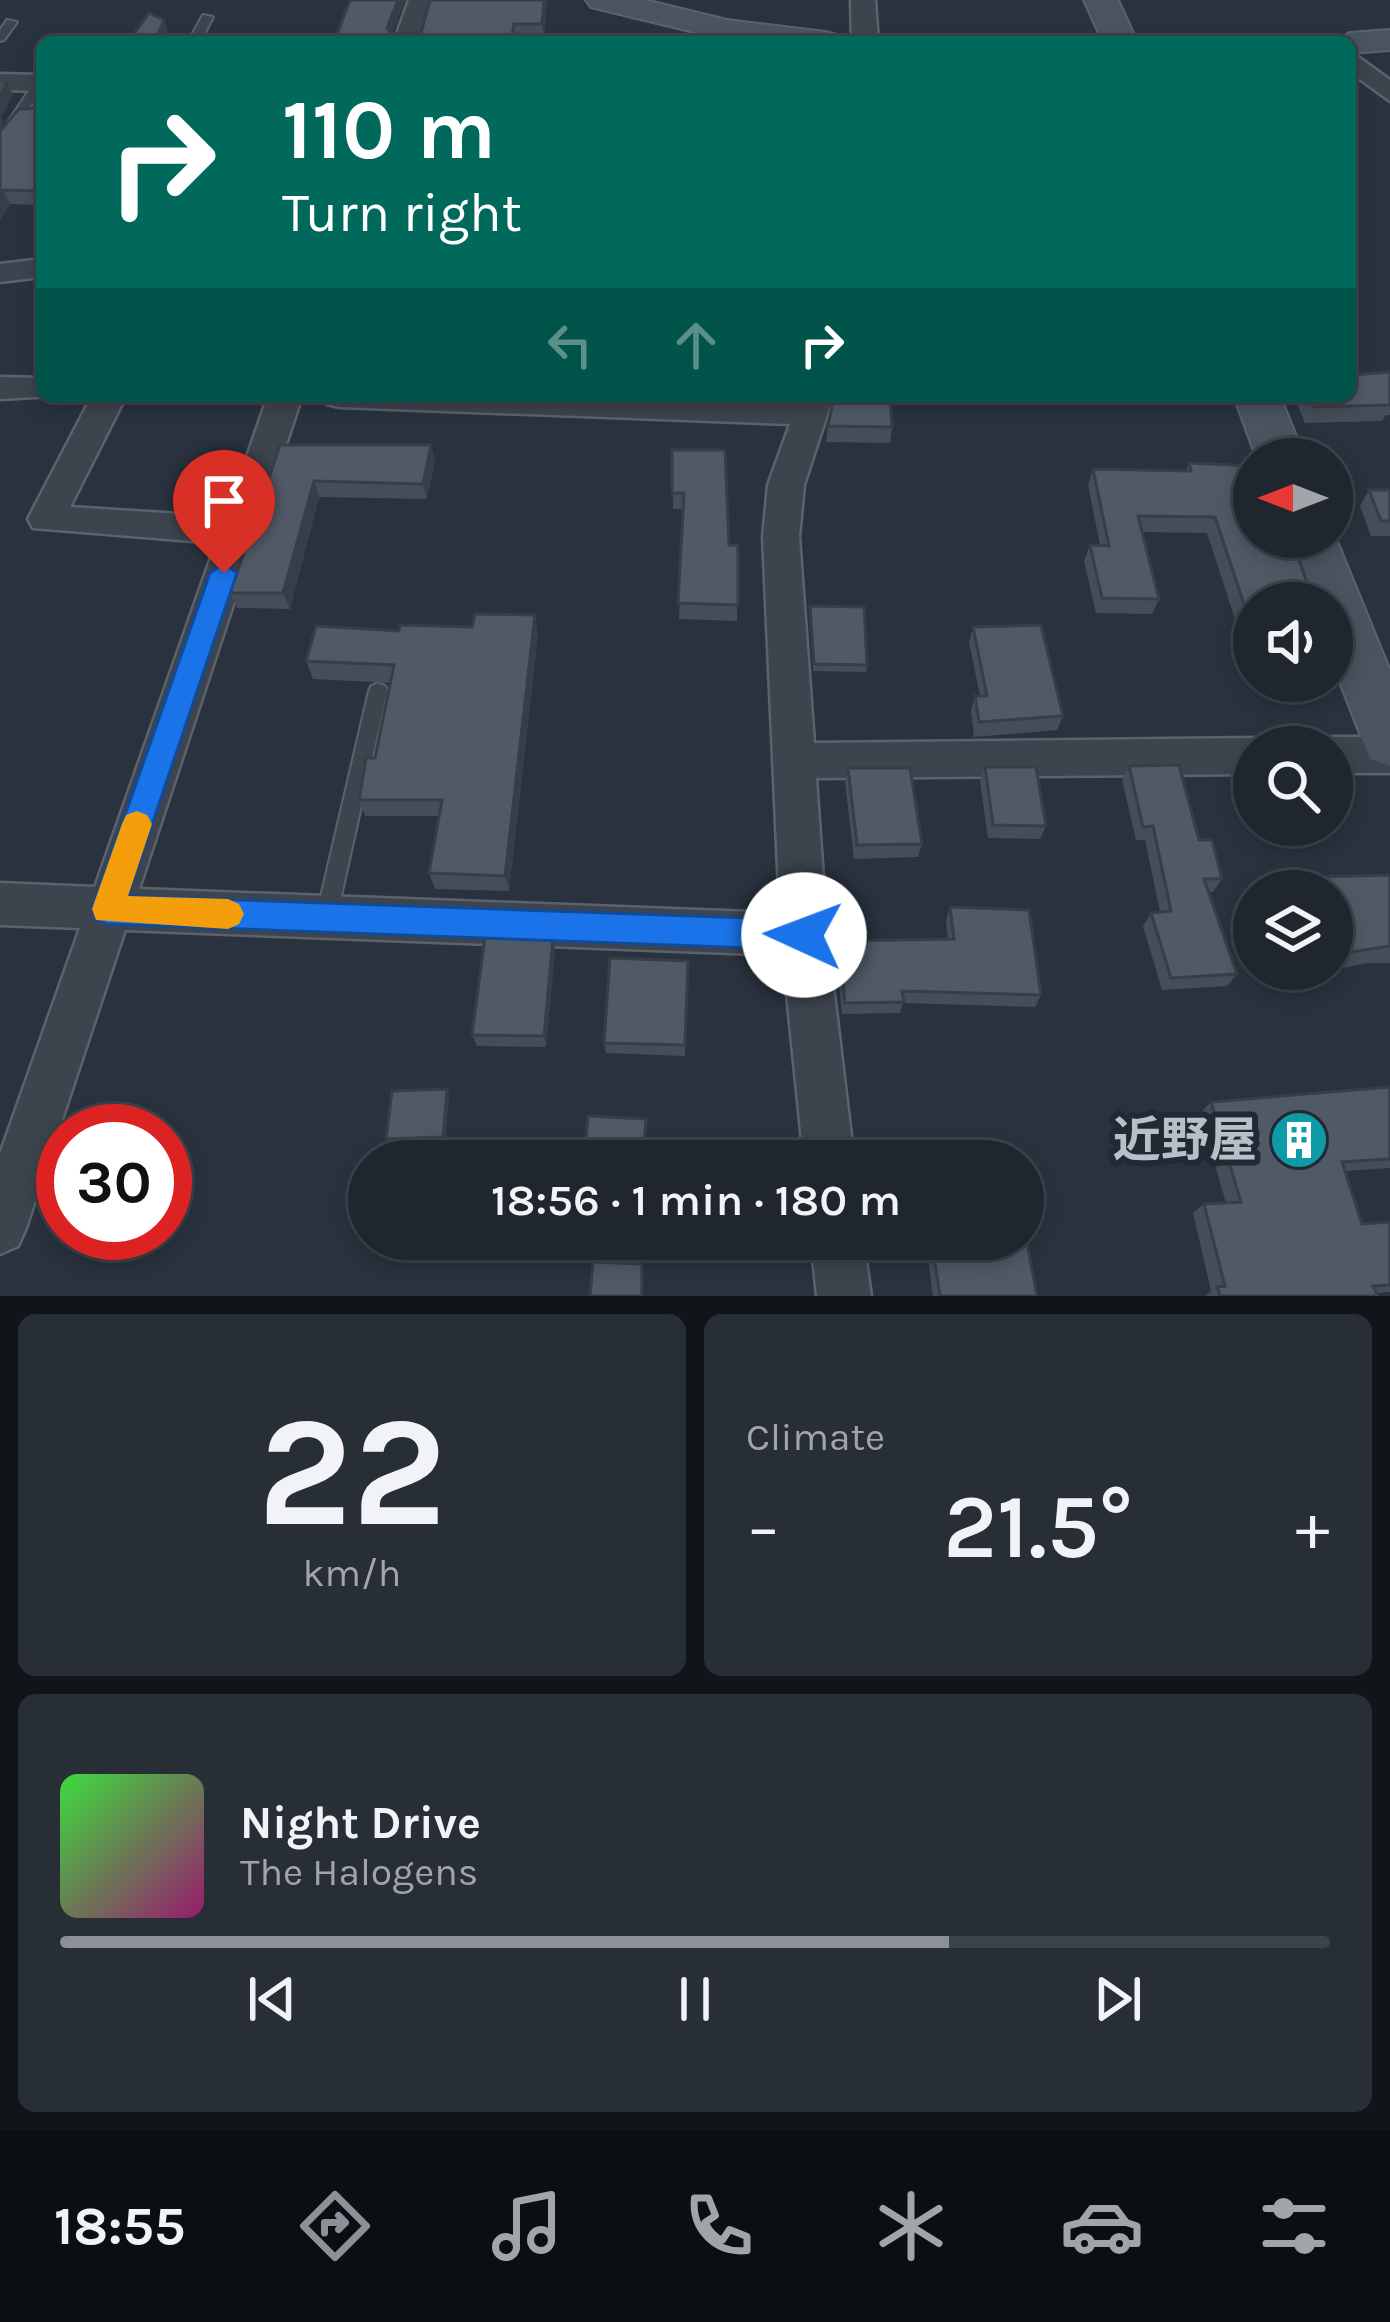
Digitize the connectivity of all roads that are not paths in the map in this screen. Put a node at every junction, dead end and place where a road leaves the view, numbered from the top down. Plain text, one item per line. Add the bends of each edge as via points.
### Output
1 (421, 0) edge
2 (603, 0) edge
3 (863, 0) edge
4 (1101, 0) edge
5 (207, 16) dead end
6 (10, 22) dead end
7 (197, 36) edge
8 (408, 36) edge
9 (776, 36) edge
10 (866, 36) edge
11 (1117, 36) edge
12 (0, 38) edge
13 (1390, 40) edge
14 (1356, 43) edge
15 (1356, 64) edge
16 (0, 82) edge
17 (36, 83) edge
18 (36, 90) edge
19 (1390, 93) edge
20 (0, 143) edge
21 (36, 269) edge
22 (0, 273) edge
23 (0, 388) edge
24 (36, 389) edge
25 (106, 402) edge
26 (283, 402) edge
27 (694, 402) edge
28 (1259, 402) edge
29 (813, 404) edge
30 (1273, 438) edge
31 (238, 531) junction
32 (1319, 558) edge
33 (378, 691) edge
34 (1390, 742) edge
35 (1390, 754) edge
36 (1353, 755) edge
37 (1233, 756) edge
38 (794, 761) junction
39 (0, 904) edge
40 (107, 909) junction
41 (326, 918) junction
42 (804, 935) junction
43 (827, 1140) edge
44 (0, 1228) edge
45 (840, 1260) edge
46 (844, 1296) edge

1 - 8 street
2 - 9 main road
3 - 10 street
4 - 11 main road
5 - 7 lane
6 - 12 lane
13 - 14 main road
15 - 19 street
16 - 17 street
18 - 20 lane
21 - 22 street
23 - 24 street
25 - 31 street via 46,519
26 - 31 street
27 - 29 street
28 - 30 main road
29 - 38 street via 786,484 781,537
31 - 40 street
32 - 34 main road
33 - 41 lane
35 - 36 street
37 - 38 street
38 - 42 street
39 - 40 street
40 - 41 street
40 - 44 street
41 - 42 street
42 - 43 street
45 - 46 street

